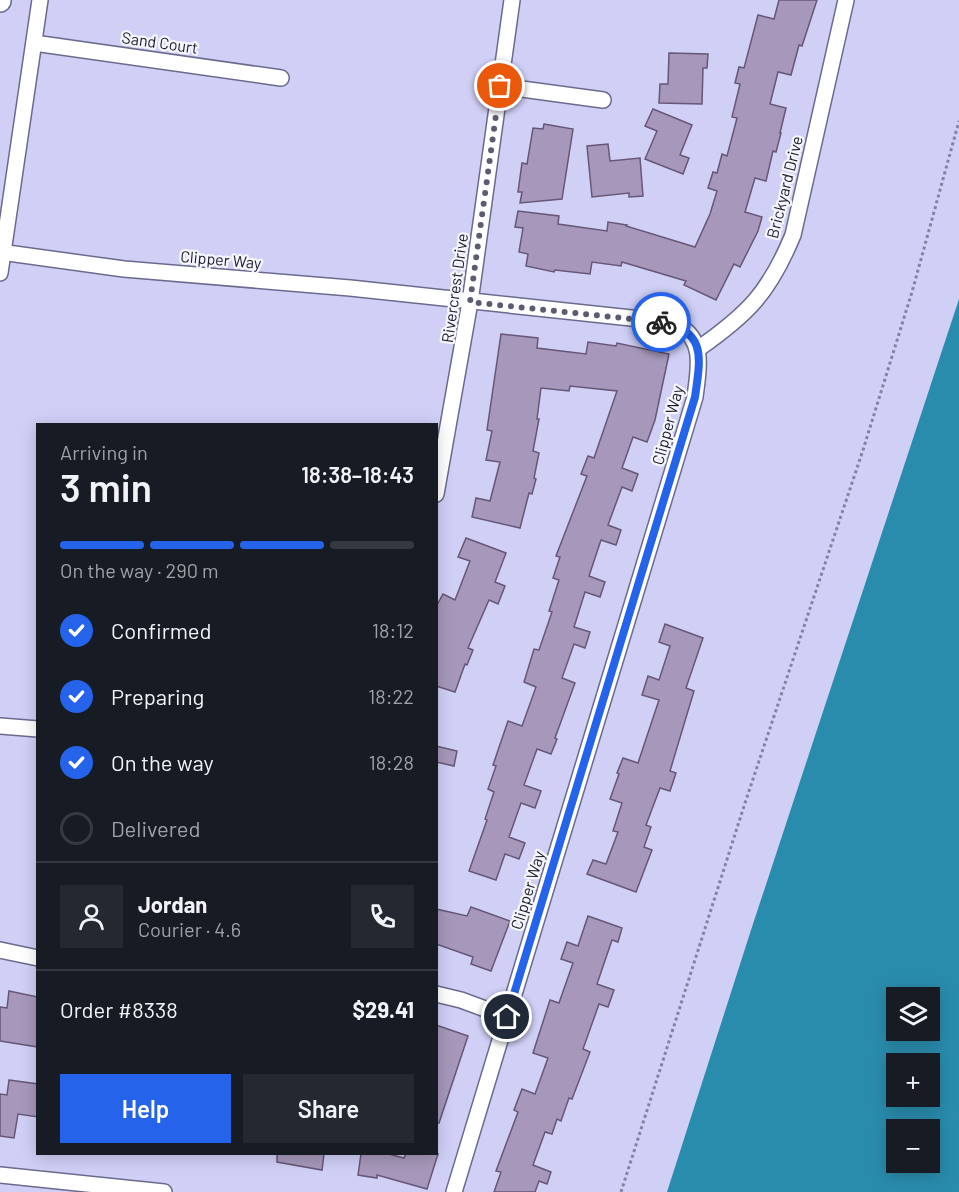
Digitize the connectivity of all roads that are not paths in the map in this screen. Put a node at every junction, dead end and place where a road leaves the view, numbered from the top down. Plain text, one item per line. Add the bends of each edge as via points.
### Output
1 (40, 0) edge
2 (512, 0) edge
3 (846, 0) edge
4 (34, 43) junction
5 (281, 78) dead end
6 (500, 86) junction
7 (603, 100) dead end
8 (2, 252) edge
9 (0, 273) edge
10 (470, 302) junction
11 (698, 349) junction
12 (438, 483) edge
13 (0, 726) edge
14 (36, 729) edge
15 (0, 950) edge
16 (36, 958) edge
17 (438, 994) edge
18 (507, 1017) junction
19 (0, 1175) edge
20 (164, 1192) edge
21 (454, 1192) edge

1 - 4 street
2 - 6 street, Rivercrest Drive
3 - 11 street, Brickyard Drive via 793,235 782,263 751,307
4 - 5 street, Sand Court
4 - 8 street
6 - 7 street
6 - 10 street, Rivercrest Drive
8 - 9 street
8 - 10 street, Clipper Way via 124,269
10 - 11 street, Clipper Way via 676,325 688,332
10 - 12 street, Rivercrest Drive
11 - 18 street, Clipper Way via 695,397
13 - 14 street
15 - 16 street
17 - 18 street
18 - 21 street, Clipper Way
19 - 20 street

